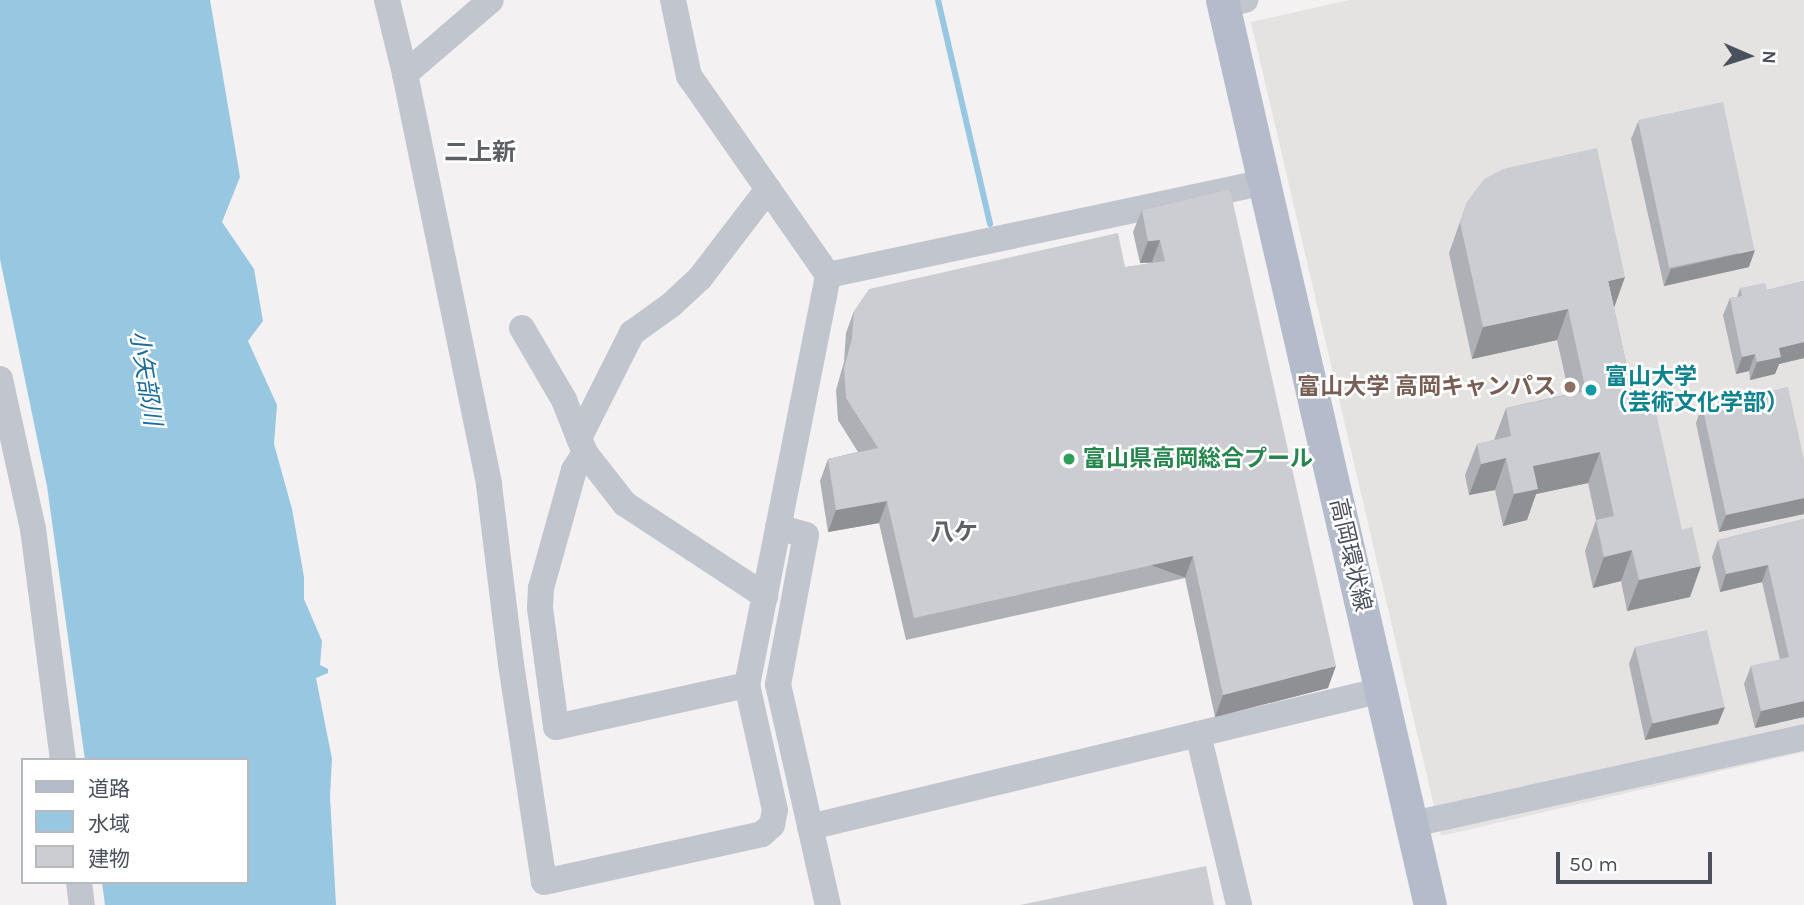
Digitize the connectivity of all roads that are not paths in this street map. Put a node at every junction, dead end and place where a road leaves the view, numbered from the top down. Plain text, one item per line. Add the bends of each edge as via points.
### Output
1 (387, 0) edge
2 (491, 0) edge
3 (673, 0) edge
4 (1230, 2) edge
5 (405, 74) junction
6 (1264, 183) junction
7 (768, 189) junction
8 (828, 275) junction
9 (522, 327) dead end
10 (0, 379) edge
11 (582, 445) junction
12 (778, 527) junction
13 (765, 596) junction
14 (747, 685) junction
15 (1382, 690) junction
16 (1198, 734) junction
17 (1804, 737) edge
18 (63, 758) edge
19 (1413, 824) junction
20 (810, 827) junction
21 (79, 884) edge
22 (82, 905) edge
23 (828, 905) edge
24 (1239, 905) edge
25 (1430, 905) edge

1 - 5 street
2 - 5 street
3 - 7 street via 689,76
4 - 6 main road, 高岡環状線
5 - 14 street via 489,485 510,664 544,882 762,834 772,825 775,810
6 - 8 street
6 - 15 main road, 高岡環状線
7 - 8 street
7 - 11 street via 700,278 632,333
8 - 12 street
9 - 11 street via 564,400
10 - 18 street via 33,529
11 - 13 street via 625,505
11 - 14 street via 541,588 556,727
12 - 13 street
12 - 20 street via 806,535 778,684
13 - 14 street
15 - 16 street
15 - 19 main road, 高岡環状線
16 - 20 street
16 - 24 street
17 - 19 street
19 - 25 main road, 高岡環状線
20 - 23 street
21 - 22 street

